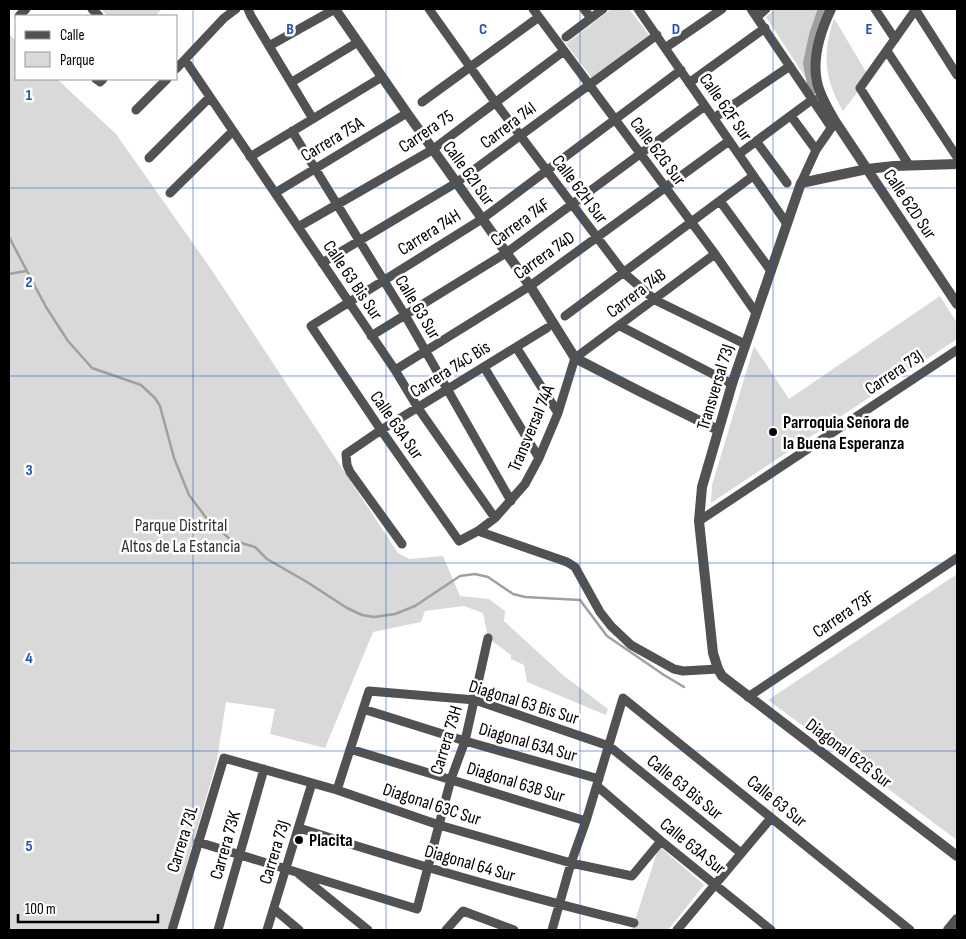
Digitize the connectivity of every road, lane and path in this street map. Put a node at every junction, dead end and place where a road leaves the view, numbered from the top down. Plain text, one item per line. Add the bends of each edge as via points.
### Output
1 (236, 9) edge
2 (248, 9) edge
3 (335, 9) edge
4 (533, 9) edge
5 (584, 9) edge
6 (603, 9) edge
7 (722, 9) edge
8 (751, 9) edge
9 (766, 9) edge
10 (831, 9) edge
11 (875, 9) edge
12 (916, 9) edge
13 (433, 10) edge
14 (641, 10) edge
15 (539, 17) junction
16 (591, 18) junction
17 (757, 18) junction
18 (764, 28) junction
19 (656, 35) junction
20 (566, 37) dead end
21 (895, 39) junction
22 (358, 42) junction
23 (269, 46) junction
24 (665, 48) junction
25 (564, 51) junction
26 (887, 51) junction
27 (185, 60) junction
28 (790, 66) junction
29 (178, 67) edge
30 (470, 67) junction
31 (681, 70) junction
32 (957, 75) edge
33 (382, 77) junction
34 (164, 80) edge
35 (292, 82) junction
36 (689, 83) junction
37 (589, 85) junction
38 (210, 97) junction
39 (813, 100) junction
40 (422, 102) dead end
41 (495, 102) junction
42 (705, 106) junction
43 (136, 110) dead end
44 (407, 113) junction
45 (791, 116) junction
46 (714, 118) junction
47 (313, 119) junction
48 (615, 119) junction
49 (833, 124) junction
50 (233, 131) junction
51 (292, 132) junction
52 (520, 136) junction
53 (729, 140) junction
54 (756, 141) junction
55 (432, 150) junction
56 (816, 150) junction
57 (640, 154) junction
58 (739, 154) junction
59 (250, 157) junction
60 (957, 157) edge
61 (149, 158) dead end
62 (957, 164) edge
63 (909, 165) junction
64 (315, 168) junction
65 (867, 169) junction
66 (546, 170) junction
67 (753, 176) junction
68 (787, 183) dead end
69 (801, 183) junction
70 (456, 184) junction
71 (665, 188) junction
72 (170, 193) dead end
73 (275, 193) junction
74 (720, 201) junction
75 (337, 205) junction
76 (572, 205) junction
77 (482, 219) junction
78 (691, 222) junction
79 (787, 224) junction
80 (298, 227) junction
81 (597, 238) junction
82 (359, 241) junction
83 (506, 253) junction
84 (715, 254) junction
85 (322, 263) junction
86 (770, 271) junction
87 (624, 273) junction
88 (383, 280) junction
89 (530, 286) junction
90 (655, 300) junction
91 (348, 301) junction
92 (957, 304) edge
93 (756, 313) junction
94 (405, 315) junction
95 (565, 316) dead end
96 (311, 326) joint
97 (620, 326) junction
98 (547, 328) dead end
99 (371, 336) junction
100 (746, 344) junction
101 (516, 347) junction
102 (425, 350) junction
103 (957, 350) edge
104 (575, 358) junction
105 (484, 367) junction
106 (395, 370) junction
107 (732, 384) junction
108 (448, 389) junction
109 (418, 408) junction
110 (558, 412) junction
111 (381, 430) junction
112 (718, 430) junction
113 (539, 458) junction
114 (511, 501) junction
115 (495, 518) junction
116 (699, 521) junction
117 (478, 531) junction
118 (459, 541) joint
119 (402, 544) dead end
120 (957, 558) edge
121 (488, 638) dead end
122 (720, 672) junction
123 (748, 697) junction
124 (475, 700) junction
125 (363, 709) junction
126 (465, 742) junction
127 (609, 746) junction
128 (350, 748) junction
129 (224, 758) joint
130 (264, 769) junction
131 (451, 778) junction
132 (598, 782) junction
133 (312, 783) junction
134 (337, 790) junction
135 (771, 818) junction
136 (586, 821) junction
137 (439, 825) junction
138 (299, 828) junction
139 (660, 841) junction
140 (198, 842) junction
141 (741, 853) junction
142 (239, 855) junction
143 (957, 856) edge
144 (571, 863) junction
145 (426, 868) junction
146 (290, 870) junction
147 (715, 884) junction
148 (560, 905) junction
149 (274, 909) junction
150 (957, 919) edge
151 (634, 923) dead end
152 (172, 930) edge
153 (218, 930) edge
154 (267, 930) edge
155 (300, 930) edge
156 (368, 930) edge
157 (446, 930) edge
158 (514, 930) edge
159 (552, 930) edge
160 (677, 930) edge
161 (771, 930) edge
162 (910, 930) edge
163 (948, 930) edge

1 - 27 street
2 - 23 street
3 - 22 street, Calle 62I Sur
3 - 23 street
4 - 15 street, Calle 62G Sur
5 - 16 street
6 - 16 street
7 - 24 street
8 - 17 street, Calle 62D Sur
9 - 17 street
10 - 49 street via 819,41 816,67 821,95
11 - 21 street
12 - 21 street
12 - 32 street
13 - 30 street, Calle 62H Sur
14 - 19 street, Calle 62F Sur
15 - 25 street, Calle 62G Sur
15 - 30 street
16 - 20 street
17 - 18 street, Calle 62D Sur
18 - 28 street, Calle 62D Sur
18 - 36 street
19 - 24 street, Calle 62F Sur
19 - 37 street, Carrera 74I
21 - 26 street
22 - 33 street, Calle 62I Sur
22 - 35 street
23 - 35 street
24 - 31 street, Calle 62F Sur
25 - 37 street, Calle 62G Sur
25 - 41 street, Carrera 75
26 - 60 street
26 - 63 street via 860,88
27 - 29 street
27 - 38 street, Calle 63 Bis Sur
28 - 39 street, Calle 62D Sur
28 - 46 street
30 - 40 street
30 - 41 street, Calle 62H Sur
31 - 36 street, Calle 62F Sur
31 - 48 street, Carrera 74H
33 - 44 street, Calle 62I Sur
33 - 47 street
34 - 43 street
35 - 47 street
36 - 42 street, Calle 62F Sur
37 - 48 street, Calle 62G Sur
37 - 52 street, Carrera 74I
38 - 50 street, Calle 63 Bis Sur
38 - 61 street
39 - 45 street
39 - 49 street, Calle 62D Sur
41 - 52 street, Calle 62H Sur
41 - 55 street, Carrera 75
42 - 46 street, Calle 62F Sur
42 - 57 street, Carrera 74F
44 - 55 street, Calle 62I Sur
44 - 64 street, Carrera 75A
45 - 54 street
45 - 56 street
46 - 53 street, Calle 62F Sur
47 - 51 street
48 - 57 street, Calle 62G Sur
48 - 66 street, Carrera 74H
49 - 56 street, Transversal 73J
49 - 65 street, Calle 62D Sur
50 - 59 street, Calle 63 Bis Sur
50 - 72 street
51 - 59 street
51 - 64 street, Calle 63 Sur
52 - 66 street, Calle 62H Sur
52 - 70 street, Carrera 74I
53 - 58 street, Calle 62F Sur
53 - 71 street, Carrera 74D
54 - 58 street
54 - 68 street
55 - 70 street, Calle 62I Sur
55 - 75 street, Carrera 75
56 - 69 street, Transversal 73J
57 - 71 street, Calle 62G Sur
57 - 76 street, Carrera 74F
58 - 67 street, Calle 62F Sur
59 - 73 street, Calle 63 Bis Sur
62 - 63 street
63 - 65 street
64 - 73 street, Carrera 75A
64 - 75 street, Calle 63 Sur
65 - 69 street
65 - 92 street, Calle 62D Sur
66 - 76 street, Calle 62H Sur
66 - 77 street, Carrera 74H
67 - 74 street
67 - 79 street, Calle 62F Sur
69 - 79 street, Transversal 73J
70 - 77 street, Calle 62I Sur
70 - 82 street, Carrera 74I
71 - 78 street, Calle 62G Sur
71 - 81 street, Carrera 74D
73 - 80 street, Calle 63 Bis Sur
74 - 78 street
74 - 86 street
75 - 80 street, Carrera 75
75 - 82 street, Calle 63 Sur
76 - 81 street, Calle 62H Sur
76 - 83 street, Carrera 74F
77 - 83 street, Calle 62I Sur
77 - 88 street, Carrera 74H
78 - 84 street, Calle 62G Sur
78 - 87 street
79 - 86 street, Transversal 73J
80 - 85 street, Calle 63 Bis Sur
81 - 87 street, Calle 62H Sur
81 - 89 street, Carrera 74D
82 - 85 street, Carrera 74I
82 - 88 street, Calle 63 Sur
83 - 89 street, Calle 62I Sur
83 - 94 street, Carrera 74F
84 - 90 street, Carrera 74B
84 - 93 street, Calle 62G Sur
85 - 91 street, Calle 63 Bis Sur
86 - 93 street, Transversal 73J
87 - 90 street, Calle 62H Sur
87 - 95 street
88 - 91 street, Carrera 74H
88 - 94 street, Calle 63 Sur
89 - 102 street, Carrera 74D
89 - 104 street, Calle 62I Sur
90 - 97 street, Carrera 74B
90 - 100 street, Calle 62H Sur
91 - 96 street, Carrera 74H
91 - 99 street, Calle 63 Bis Sur
93 - 100 street, Transversal 73J
94 - 99 street, Carrera 74F
94 - 102 street, Calle 63 Sur
96 - 111 street, Calle 63A Sur
97 - 104 street, Carrera 74B
97 - 107 street
98 - 101 street, Carrera 74C Bis
99 - 106 street, Calle 63 Bis Sur
100 - 107 street, Transversal 73J
101 - 105 street, Carrera 74C Bis
101 - 110 street
102 - 106 street, Carrera 74D
102 - 108 street, Calle 63 Sur
103 - 116 street, Carrera 73J
104 - 110 street, Transversal 74A
104 - 112 street
105 - 108 street, Carrera 74C Bis
105 - 113 street
106 - 109 street, Calle 63 Bis Sur
107 - 112 street, Transversal 73J
108 - 109 street, Carrera 74C Bis
108 - 114 street, Calle 63 Sur
109 - 111 street, Carrera 74C Bis
109 - 115 street, Calle 63 Bis Sur
110 - 113 street, Transversal 74A
111 - 118 street, Calle 63A Sur
111 - 119 street, Carrera 74C Bis via 346,454 346,465
112 - 116 street, Transversal 73J via 702,486
113 - 114 street, Transversal 74A
114 - 115 street, Transversal 74A
115 - 117 street, Transversal 74A
116 - 122 street, Transversal 73J via 713,653
117 - 118 street, Transversal 74A
117 - 122 street via 575,567 610,626 632,644 683,671
120 - 123 street, Carrera 73F
121 - 124 street, Carrera 73H
122 - 123 street, Diagonal 62G Sur
123 - 143 street, Diagonal 62G Sur
124 - 125 street, Diagonal 63 Bis Sur via 369,691
124 - 126 street, Carrera 73H
124 - 127 street, Diagonal 63 Bis Sur
125 - 126 street, Diagonal 63A Sur
125 - 128 street
126 - 131 street, Carrera 73H
126 - 132 street, Diagonal 63A Sur
127 - 132 street
127 - 135 street, Calle 63 Sur via 623,698
127 - 141 street, Calle 63 Bis Sur
128 - 131 street, Diagonal 63B Sur
128 - 134 street
129 - 130 street, Diagonal 63C Sur
129 - 140 street, Carrera 73L
130 - 133 street, Diagonal 63C Sur
130 - 142 street, Carrera 73K
131 - 136 street, Diagonal 63B Sur
131 - 137 street, Carrera 73H
132 - 136 street
132 - 139 street, Calle 63A Sur
133 - 134 street, Diagonal 63C Sur
133 - 138 street, Carrera 73J
134 - 137 street, Diagonal 63C Sur
135 - 141 street
135 - 162 street, Calle 63 Sur
136 - 144 street
137 - 144 street, Diagonal 63C Sur
137 - 145 street, Carrera 73H
138 - 145 street, Diagonal 64 Sur
138 - 146 street, Carrera 73J
139 - 144 street, Diagonal 63C Sur via 632,876
139 - 147 street, Calle 63A Sur
140 - 142 street
140 - 152 street, Carrera 73L
141 - 147 street
142 - 146 street
142 - 153 street, Carrera 73K
144 - 148 street
145 - 146 street, Carrera 73H via 417,909
145 - 148 street, Diagonal 64 Sur
146 - 149 street, Carrera 73J
146 - 156 street
147 - 160 street
147 - 161 street, Calle 63A Sur
148 - 151 street, Diagonal 64 Sur
148 - 159 street
149 - 154 street, Carrera 73J
149 - 155 street
150 - 163 street
157 - 158 street via 463,911

